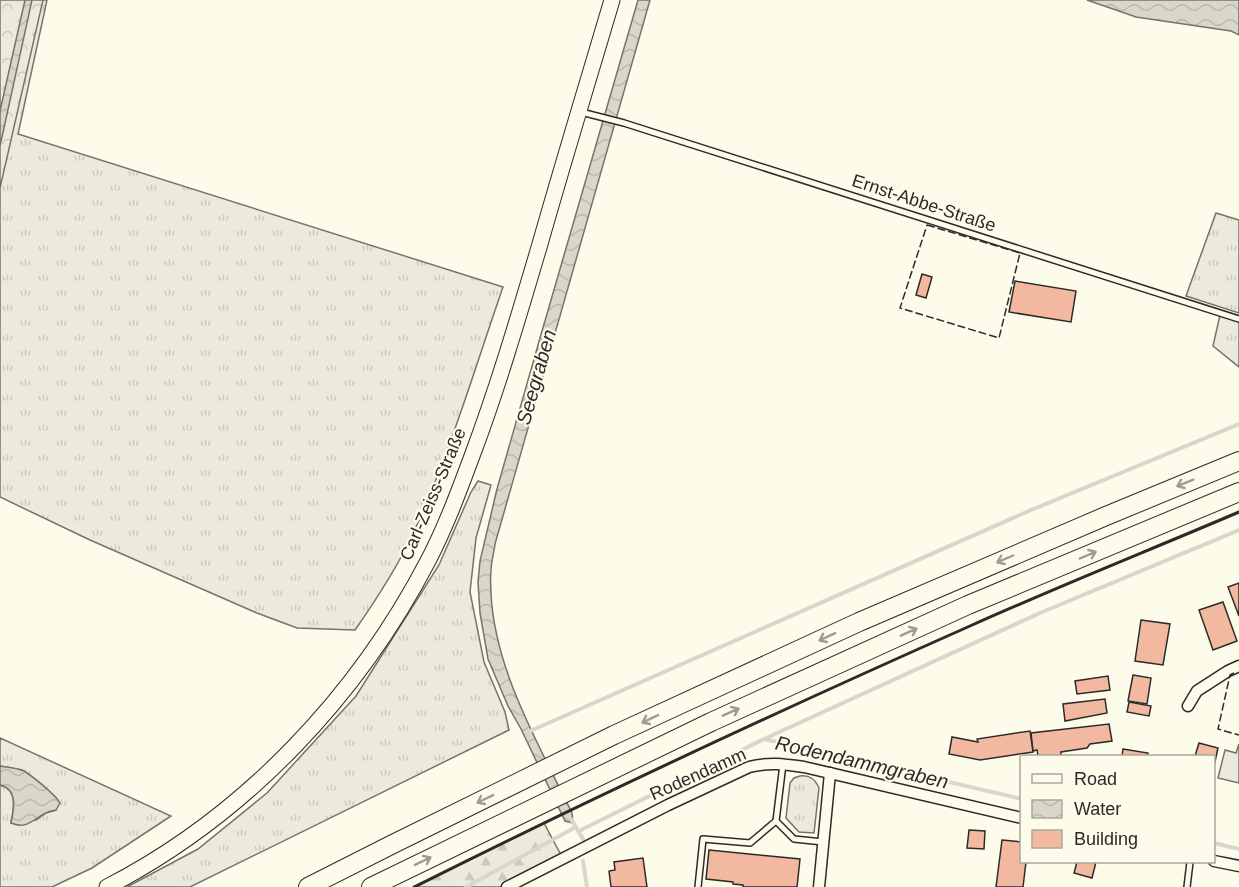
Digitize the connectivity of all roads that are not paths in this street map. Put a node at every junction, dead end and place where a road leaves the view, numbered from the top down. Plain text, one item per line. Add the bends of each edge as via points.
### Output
1 (612, 0) edge
2 (579, 111) junction
3 (1239, 319) edge
4 (1239, 461) edge
5 (1239, 492) edge
6 (1239, 666) edge
7 (1188, 706) dead end
8 (783, 764) junction
9 (830, 773) junction
10 (1020, 818) edge
11 (776, 821) junction
12 (823, 842) junction
13 (1215, 861) edge
14 (1190, 863) edge
15 (1239, 866) edge
16 (107, 887) edge
17 (308, 887) edge
18 (371, 887) edge
19 (507, 887) edge
20 (698, 887) edge
21 (819, 887) edge
22 (1187, 887) edge

1 - 2 main road, Carl-Zeiss-Straße
2 - 3 lane, Ernst-Abbe-Straße
2 - 16 main road, Carl-Zeiss-Straße via 481,432 448,518 409,595 363,667 275,766 212,820
4 -> 17 highway via 859,622 614,735
18 -> 5 highway via 711,722 968,605
6 - 7 street via 1197,691
8 - 9 street, Rodendamm
8 - 11 lane
8 - 19 street, Rodendamm via 763,764 739,772
9 - 10 street, Rodendamm
9 - 12 street
11 - 12 lane via 794,839
11 - 20 lane via 750,843 703,839
12 - 21 street
13 - 15 street
14 - 22 lane

